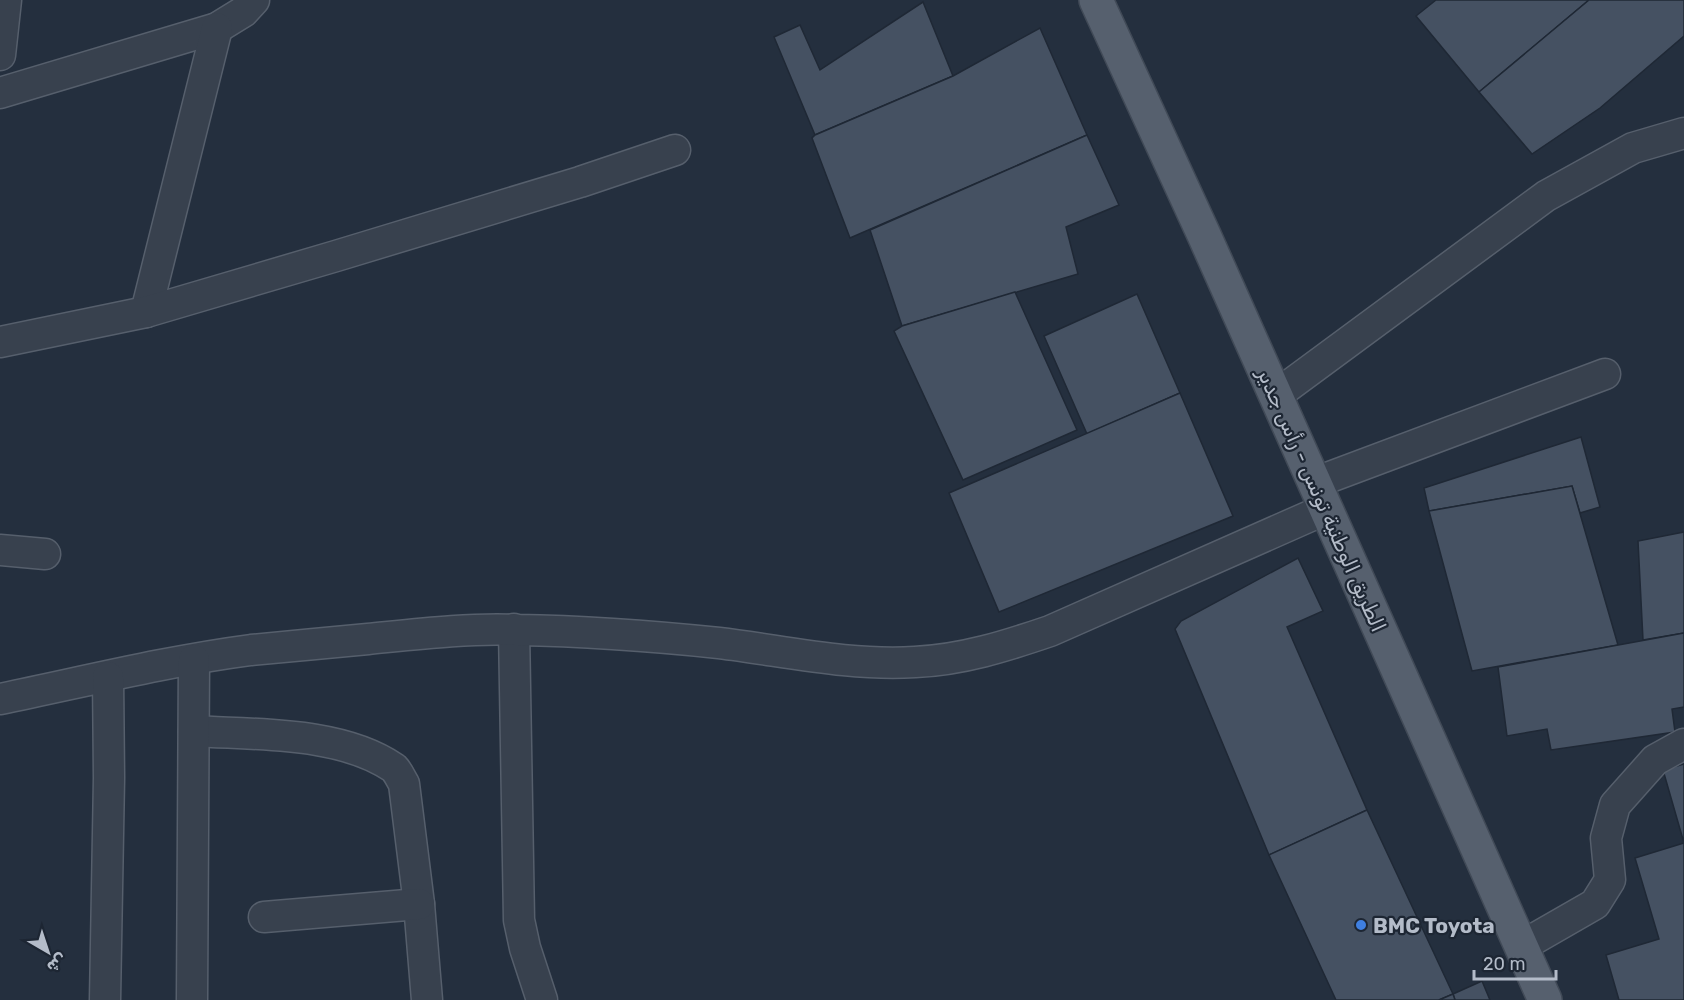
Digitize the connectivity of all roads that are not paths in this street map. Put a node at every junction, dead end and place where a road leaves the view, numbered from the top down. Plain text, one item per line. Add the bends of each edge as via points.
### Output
1 (6, 0) edge
2 (254, 0) edge
3 (1096, 0) edge
4 (217, 28) junction
5 (0, 55) edge
6 (0, 93) edge
7 (1684, 134) edge
8 (675, 150) dead end
9 (146, 312) junction
10 (0, 342) edge
11 (1605, 374) dead end
12 (1275, 396) junction
13 (1320, 496) junction
14 (0, 550) edge
15 (45, 554) dead end
16 (514, 629) junction
17 (194, 660) junction
18 (108, 677) junction
19 (0, 699) edge
20 (194, 731) junction
21 (1684, 744) edge
22 (419, 904) junction
23 (264, 917) dead end
24 (1522, 946) junction
25 (105, 1000) edge
26 (192, 1000) edge
27 (427, 1000) edge
28 (542, 1000) edge
29 (1545, 1000) edge

1 - 5 street
2 - 4 street
3 - 12 main road, الطريق الوطنية تونس - رأس جدير
4 - 6 street
4 - 9 street
7 - 12 street via 1633,148 1546,196
8 - 9 street
9 - 10 street
11 - 13 street
12 - 13 main road, الطريق الوطنية تونس - رأس جدير
13 - 16 street via 1050,631 958,658 876,663 709,642
13 - 24 main road, الطريق الوطنية تونس - رأس جدير
14 - 15 street
16 - 17 street via 434,633
16 - 28 street via 519,920
17 - 18 street
17 - 20 street
18 - 19 street
18 - 25 street
20 - 22 street via 296,738 352,748 396,770 404,784
20 - 26 street
21 - 24 street via 1655,760 1615,805 1606,838 1610,880 1595,904
22 - 23 street
22 - 27 street
24 - 29 main road, الطريق الوطنية تونس - رأس جدير

